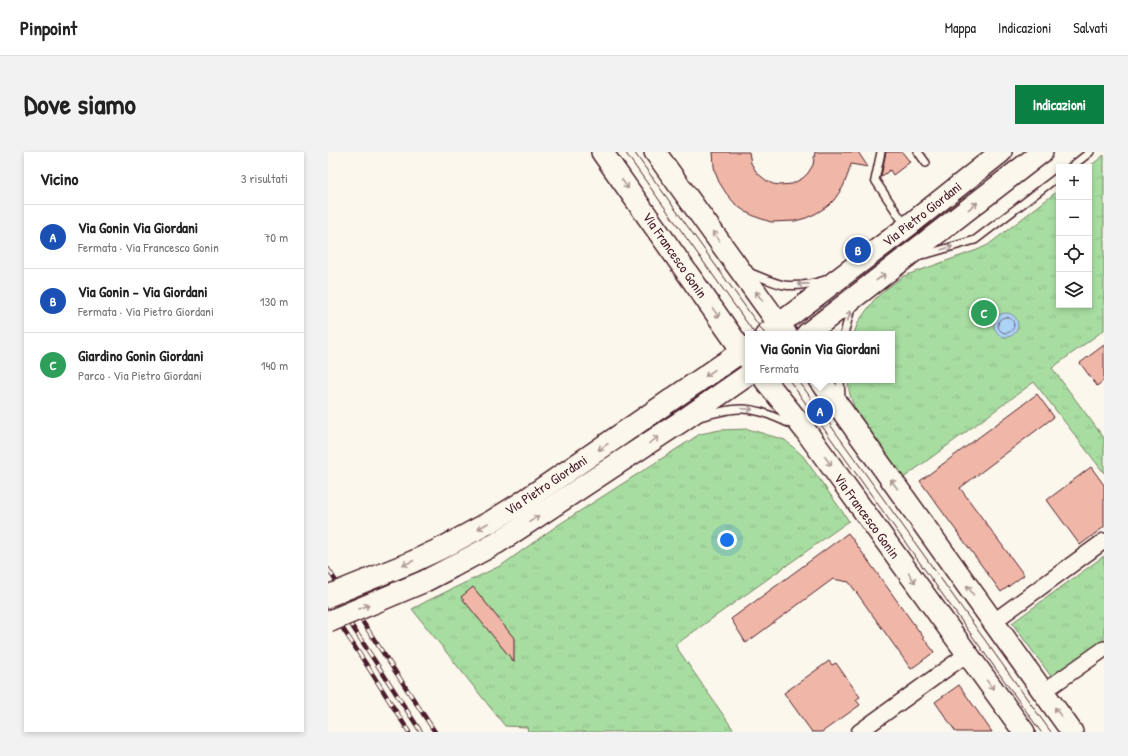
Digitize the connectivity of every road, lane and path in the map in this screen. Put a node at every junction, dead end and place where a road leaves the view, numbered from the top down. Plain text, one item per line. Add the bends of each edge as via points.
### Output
1 (602, 152) edge
2 (655, 152) edge
3 (881, 152) edge
4 (918, 152) edge
5 (1001, 152) edge
6 (1042, 152) edge
7 (1090, 152) edge
8 (926, 163) dead end
9 (1075, 164) edge
10 (1056, 178) edge
11 (908, 226) junction
12 (909, 256) junction
13 (739, 268) junction
14 (841, 276) junction
15 (854, 298) junction
16 (777, 331) edge
17 (811, 331) edge
18 (845, 331) edge
19 (745, 351) edge
20 (745, 353) edge
21 (745, 377) edge
22 (767, 383) edge
23 (822, 383) edge
24 (840, 383) edge
25 (843, 413) junction
26 (682, 421) junction
27 (805, 430) junction
28 (1104, 541) edge
29 (328, 596) edge
30 (328, 622) edge
31 (993, 622) junction
32 (1104, 649) edge
33 (967, 654) junction
34 (1043, 692) junction
35 (859, 732) edge
36 (1024, 732) edge
37 (1072, 732) edge

1 -> 19 main road, Via Francesco Gonin
13 -> 2 main road
3 - 11 lane via 875,180
4 - 8 lane
5 - 11 main road, Via Pietro Giordani
12 -> 6 main road, Via Pietro Giordani
7 - 9 lane
12 -> 10 lane, Via Pietro Giordani via 927,254 975,240
11 - 14 main road, Via Pietro Giordani
15 -> 12 main road, Via Pietro Giordani
14 -> 13 lane via 809,284 784,285
16 -> 13 main road
14 - 16 main road, Via Pietro Giordani
15 - 17 main road, Via Pietro Giordani
18 -> 15 lane
20 -> 29 main road, Via Pietro Giordani, bridge via 492,521 412,562
21 - 26 main road, Via Pietro Giordani
22 - 27 main road, Via Francesco Gonin
23 - 25 main road
24 - 25 lane
31 -> 25 main road
26 -> 27 lane, Via Pietro Giordani via 738,408 759,411
30 -> 26 main road, Via Pietro Giordani, bridge via 423,582 497,543
27 -> 33 main road, Via Francesco Gonin
28 - 31 street
31 - 34 main road
32 - 34 street
33 - 35 street
33 -> 36 main road, Via Francesco Gonin
37 -> 34 main road

